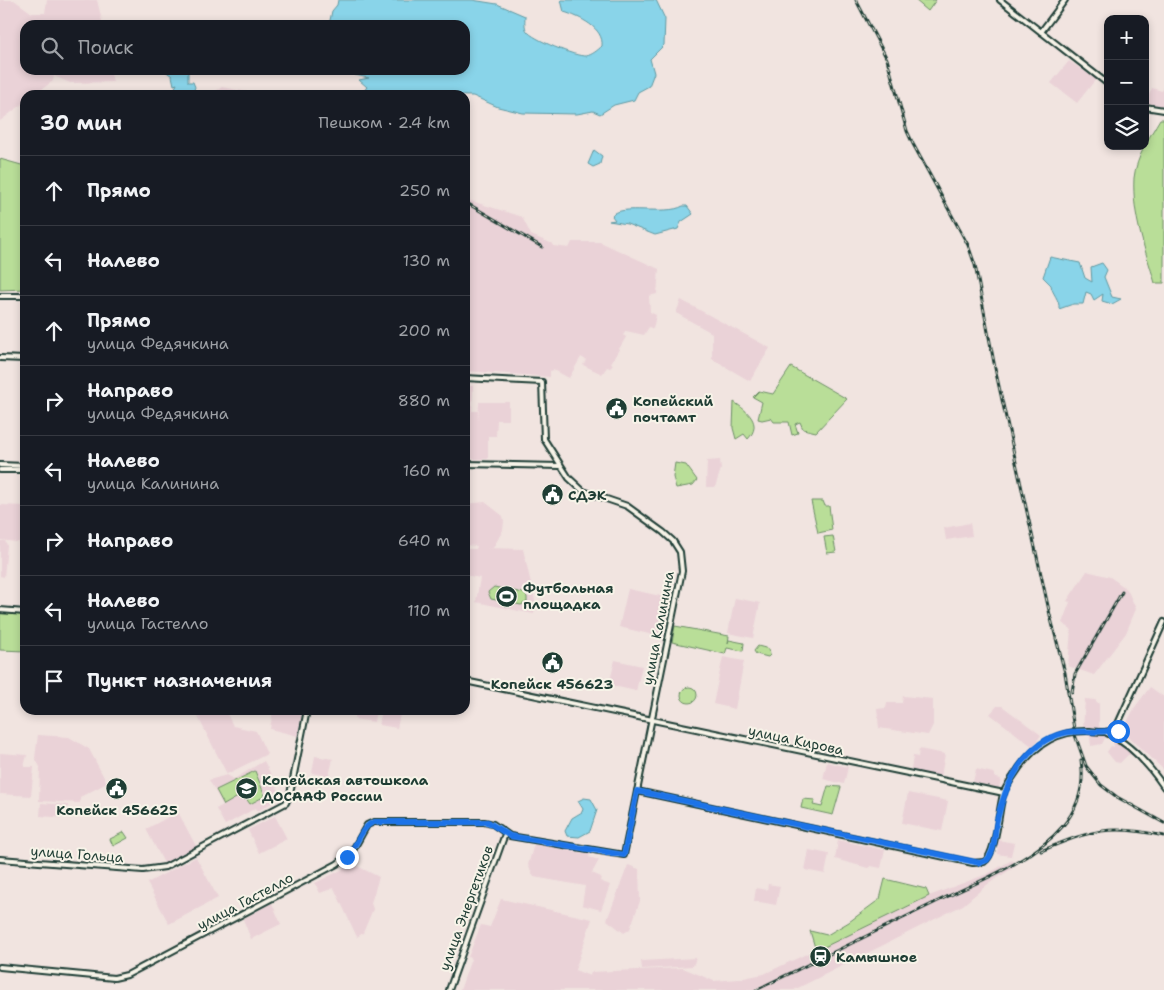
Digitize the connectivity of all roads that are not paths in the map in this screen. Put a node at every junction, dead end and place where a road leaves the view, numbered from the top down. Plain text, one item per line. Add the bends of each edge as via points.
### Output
1 (1000, 0) edge
2 (1065, 0) edge
3 (1041, 32) junction
4 (1104, 81) edge
5 (1149, 108) edge
6 (1164, 110) edge
7 (0, 296) edge
8 (20, 296) edge
9 (0, 358) edge
10 (20, 359) edge
11 (470, 378) edge
12 (470, 464) edge
13 (0, 465) edge
14 (20, 466) edge
15 (560, 466) junction
16 (0, 470) edge
17 (20, 470) edge
18 (0, 610) edge
19 (20, 612) edge
20 (1164, 622) edge
21 (470, 682) edge
22 (306, 715) edge
23 (651, 721) junction
24 (1118, 724) junction
25 (1105, 732) junction
26 (1120, 741) junction
27 (1164, 787) edge
28 (637, 791) junction
29 (1004, 793) junction
30 (505, 834) junction
31 (0, 859) edge
32 (0, 967) edge
33 (448, 990) edge

1 - 3 street
2 - 3 street
3 - 4 street
5 - 6 street
7 - 8 street
9 - 10 street
11 - 15 street, улица Калинина via 542,382 544,439
12 - 15 street
13 - 14 street
15 - 23 street, улица Калинина via 578,488 626,506 670,538 680,552 682,571
16 - 17 street
18 - 19 street
20 - 24 street
21 - 23 street, улица Кирова
22 - 31 street, улица Гольца via 286,803 169,865 153,870
23 - 28 street, улица Калинина
23 - 29 street, улица Кирова
24 - 25 street
24 - 26 street
25 - 26 street
25 - 29 street via 1069,732 1043,742 1025,760
26 - 27 street via 1147,763
28 - 29 street via 980,863 992,853
28 - 30 street, улица Калинина via 624,855
30 - 32 street, улица Гастелло via 493,824 484,822 374,822 367,825 354,849 337,864 117,978
30 - 33 street, улица Энергетиков

